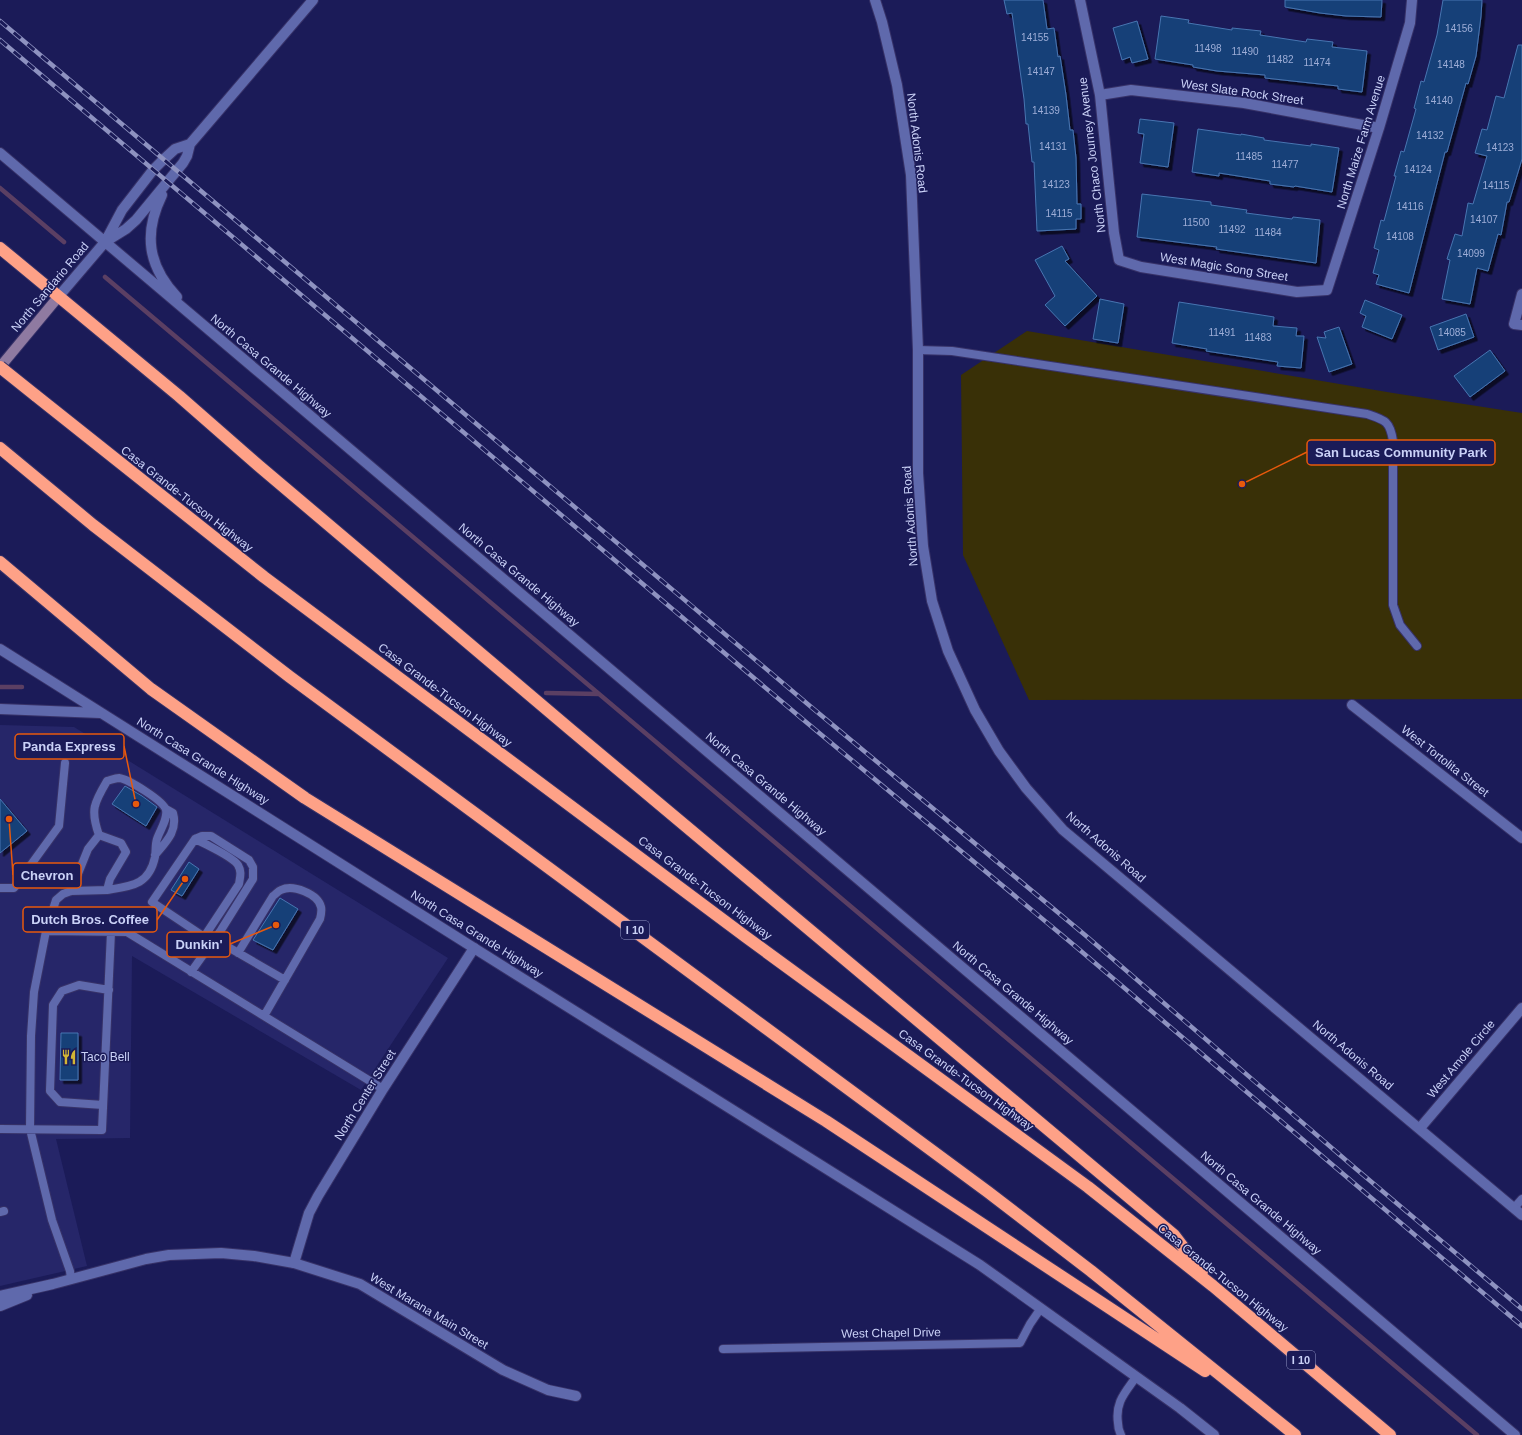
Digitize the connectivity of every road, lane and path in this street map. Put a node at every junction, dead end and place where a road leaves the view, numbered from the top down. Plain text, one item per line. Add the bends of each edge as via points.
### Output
1 (314, 0) edge
2 (875, 0) edge
3 (1080, 0) edge
4 (1412, 0) edge
5 (1100, 95) junction
6 (1379, 128) junction
7 (190, 144) junction
8 (0, 153) edge
9 (168, 182) junction
10 (105, 242) junction
11 (0, 248) edge
12 (1119, 260) joint
13 (1328, 290) joint
14 (1522, 294) edge
15 (59, 296) junction
16 (1518, 325) edge
17 (205, 327) junction
18 (918, 350) junction
19 (0, 367) edge
20 (0, 448) edge
21 (0, 562) edge
22 (1416, 646) dead end
23 (0, 649) edge
24 (1352, 705) dead end
25 (0, 709) edge
26 (102, 713) junction
27 (65, 764) dead end
28 (166, 809) junction
29 (99, 835) junction
30 (1522, 838) edge
31 (195, 839) junction
32 (155, 855) junction
33 (0, 888) edge
34 (107, 890) junction
35 (71, 891) junction
36 (46, 931) junction
37 (111, 932) junction
38 (204, 937) junction
39 (212, 942) junction
40 (228, 947) dead end
41 (474, 948) junction
42 (238, 953) junction
43 (191, 972) junction
44 (285, 980) junction
45 (108, 990) junction
46 (1522, 1008) edge
47 (264, 1016) junction
48 (383, 1089) junction
49 (103, 1105) junction
50 (1420, 1128) junction
51 (0, 1129) edge
52 (30, 1129) junction
53 (1522, 1199) edge
54 (1518, 1211) edge
55 (294, 1264) junction
56 (71, 1279) junction
57 (53, 1284) junction
58 (1213, 1286) junction
59 (0, 1296) edge
60 (0, 1306) edge
61 (1041, 1308) junction
62 (723, 1349) dead end
63 (1136, 1377) junction
64 (576, 1396) dead end
65 (1269, 1413) junction
66 (1119, 1434) edge
67 (1214, 1435) edge
68 (1295, 1435) edge
69 (1390, 1435) edge
70 (1515, 1435) edge

1 - 7 street
2 - 18 street, North Adonis Road via 897,85 911,175
3 - 5 street, North Chaco Journey Avenue
4 - 6 street, North Maize Farm Avenue via 1410,23
5 - 6 street, West Slate Rock Street via 1131,90 1236,102
5 - 12 street, North Chaco Journey Avenue
6 - 13 street, North Maize Farm Avenue
7 - 9 street via 183,163
7 - 10 street via 175,149 153,170 122,210
8 - 10 street, North Casa Grande Highway
9 - 10 street via 136,220
9 - 17 street via 151,222 152,255 155,265 172,292
10 - 15 street, North Sandario Road
10 - 17 street, North Casa Grande Highway
11 - 15 highway
12 - 13 street, West Magic Song Street via 1141,267 1297,292
14 - 16 street
15 - 19 main road, North Sandario Road
15 - 58 highway via 571,730 1174,1235
17 - 70 street, North Casa Grande Highway
18 - 22 lane via 952,351 1038,363 1367,414 1385,420 1391,429 1393,441 1393,605 1400,624
18 - 50 street, North Adonis Road via 918,473 922,546 932,601 948,651 975,710 999,752 1063,830
19 - 58 highway, Casa Grande-Tucson Highway / I 10, bridge via 264,577 1082,1183
20 - 65 highway, I 10 via 94,525 290,677 988,1192 1092,1271
21 - 65 highway via 151,689 305,798 826,1121
23 - 26 street, North Casa Grande Highway
24 - 30 street, West Tortolita Street
25 - 26 street
26 - 41 street, North Casa Grande Highway
27 - 33 lane via 59,826 14,888
28 - 29 lane via 162,802 127,780 118,778 107,781 98,797 93,814
28 - 32 lane via 166,818 156,843
28 - 32 lane via 173,813 174,829
29 - 34 lane via 121,843 126,852 110,879
29 - 35 lane via 88,849
31 - 38 lane via 238,864 241,874 239,884
31 - 38 lane via 152,902
31 - 39 lane via 211,836 249,860 253,867 253,879
32 - 34 lane via 152,868 145,879 132,886
34 - 35 lane
35 - 36 lane via 56,900
36 - 37 lane
36 - 52 lane via 33,999
37 - 43 lane via 127,932
37 - 45 lane
38 - 39 lane
39 - 43 lane
40 - 42 lane
41 - 48 street, North Center Street
41 - 61 street, North Casa Grande Highway via 980,1265
42 - 44 lane
42 - 44 lane via 273,896 282,889 300,889 316,898 321,906 320,920
43 - 47 lane
44 - 47 lane
45 - 49 lane
45 - 49 lane via 79,985 62,991 53,1005 50,1091 60,1102
46 - 50 street, West Amole Circle
47 - 48 lane
48 - 55 street, North Center Street via 309,1213
49 - 52 lane via 102,1130
50 - 54 street, North Adonis Road
51 - 52 lane
52 - 56 lane via 52,1220
53 - 54 lane
55 - 56 street, West Marana Main Street via 221,1253 169,1255
55 - 64 street, West Marana Main Street via 360,1284 503,1370 548,1390
56 - 57 street, West Marana Main Street
57 - 59 street, West Marana Main Street
57 - 60 street, West Marana Main Street
58 - 69 highway, Casa Grande-Tucson Highway / I 10
61 - 62 lane, West Chapel Drive via 1020,1343
61 - 63 street, North Casa Grande Highway
63 - 66 lane via 1120,1400 1116,1412
63 - 67 street, North Casa Grande Highway
65 - 68 highway, I 10

